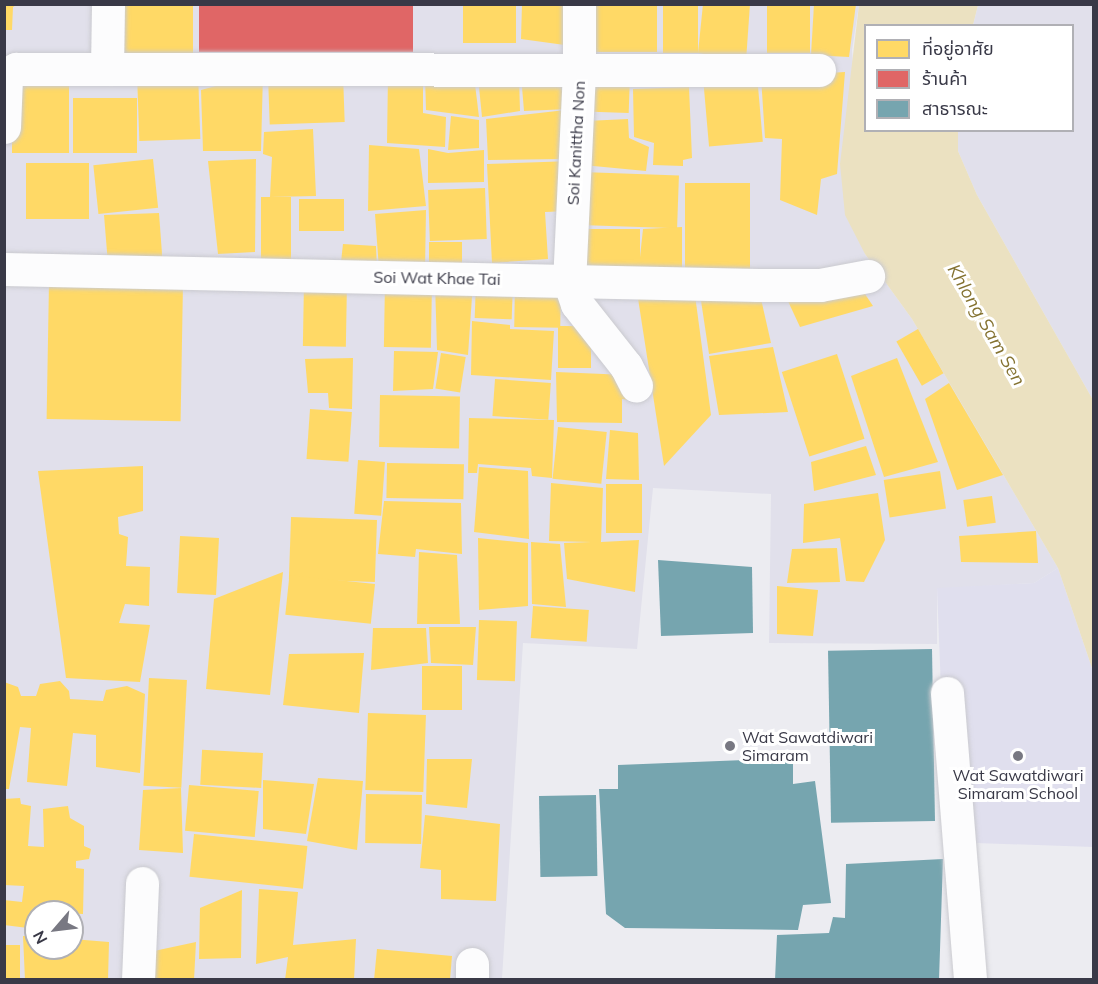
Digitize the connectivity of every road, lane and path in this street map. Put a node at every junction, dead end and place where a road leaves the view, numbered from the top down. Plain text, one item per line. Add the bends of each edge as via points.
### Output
1 (108, 4) edge
2 (579, 4) edge
3 (107, 69) junction
4 (579, 70) junction
5 (819, 70) dead end
6 (4, 127) edge
7 (4, 269) edge
8 (868, 276) dead end
9 (569, 281) junction
10 (636, 386) dead end
11 (947, 693) dead end
12 (142, 883) dead end
13 (138, 980) edge
14 (970, 980) edge

1 - 3 street
2 - 4 street, Soi Kanittha Non
3 - 4 street
3 - 6 street via 9,72
4 - 5 street
4 - 9 street, Soi Kanittha Non
7 - 9 street, Soi Wat Khae Tai
8 - 9 street, Soi Wat Khae Tai via 820,285
9 - 10 street via 577,304 626,366
11 - 14 street
12 - 13 street

